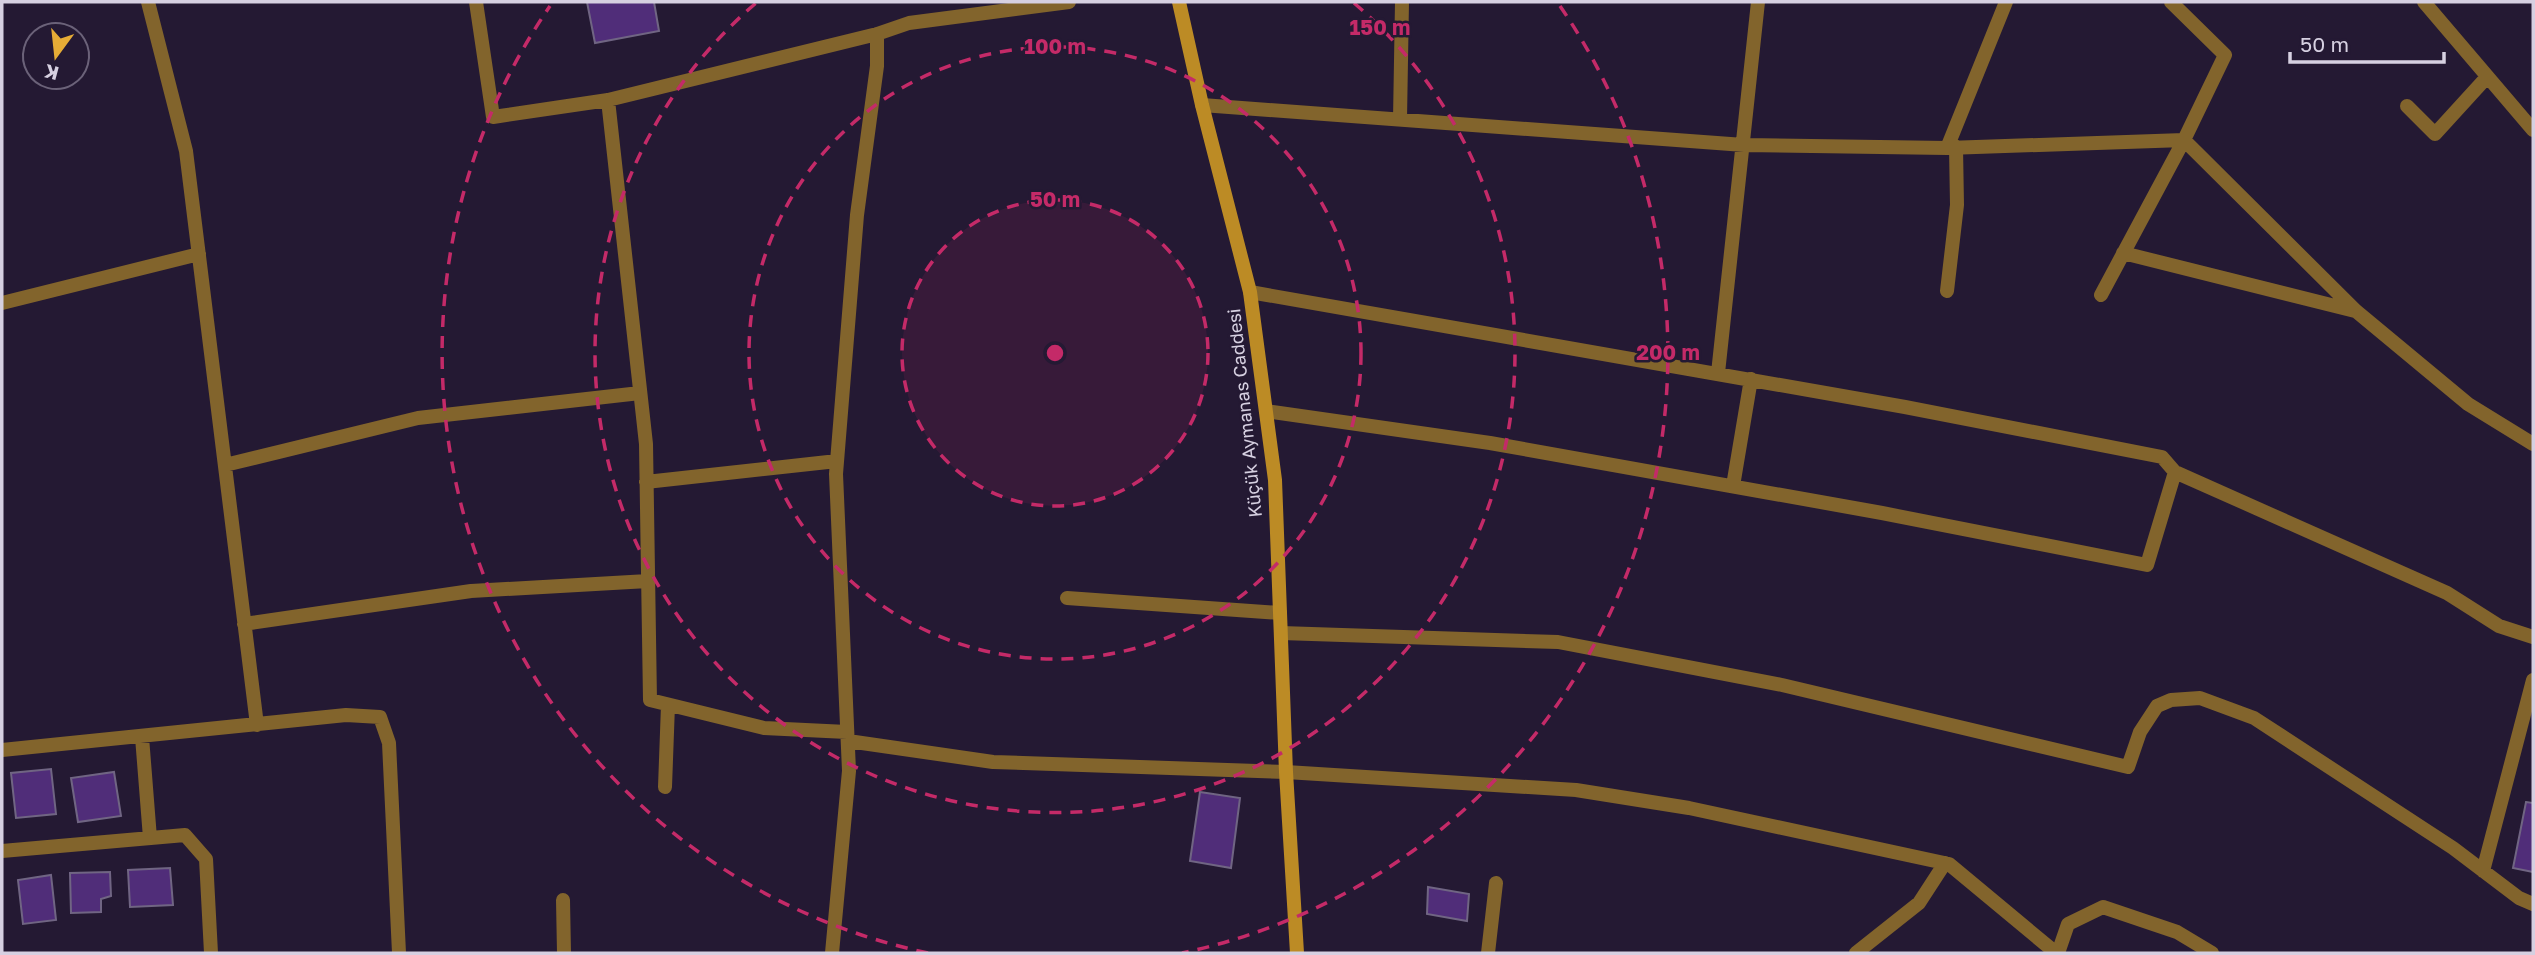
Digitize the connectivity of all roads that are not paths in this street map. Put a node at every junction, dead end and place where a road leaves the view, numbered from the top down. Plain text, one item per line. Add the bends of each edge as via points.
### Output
1 (148, 2) edge
2 (476, 2) edge
3 (1069, 2) edge
4 (1179, 2) edge
5 (1402, 2) edge
6 (1758, 2) edge
7 (2006, 2) edge
8 (2171, 2) edge
9 (2424, 2) edge
10 (877, 34) junction
11 (2487, 77) junction
12 (608, 100) junction
13 (1202, 105) junction
14 (2407, 106) dead end
15 (1400, 119) junction
16 (2533, 130) edge
17 (2184, 140) junction
18 (1744, 145) junction
19 (1951, 147) junction
20 (2123, 253) junction
21 (199, 254) junction
22 (1947, 291) dead end
23 (1250, 292) junction
24 (2101, 295) dead end
25 (2, 303) edge
26 (2356, 311) junction
27 (1718, 373) junction
28 (1751, 379) junction
29 (640, 393) junction
30 (1266, 411) junction
31 (2533, 444) edge
32 (837, 461) junction
33 (225, 465) junction
34 (2175, 472) junction
35 (646, 482) junction
36 (1733, 486) junction
37 (648, 582) junction
38 (1067, 598) dead end
39 (1280, 613) junction
40 (244, 624) junction
41 (1281, 633) junction
42 (2533, 637) edge
43 (2533, 681) edge
44 (668, 705) junction
45 (257, 724) junction
46 (142, 737) junction
47 (848, 737) junction
48 (2, 750) edge
49 (1286, 772) junction
50 (665, 787) dead end
51 (150, 838) junction
52 (2, 851) edge
53 (1945, 863) junction
54 (2483, 871) junction
55 (1496, 883) dead end
56 (563, 900) dead end
57 (2533, 904) edge
58 (211, 953) edge
59 (399, 953) edge
60 (564, 953) edge
61 (832, 953) edge
62 (1297, 953) edge
63 (1488, 953) edge
64 (1856, 953) edge
65 (2057, 953) edge
66 (2212, 953) edge

1 - 21 street via 187,151
2 - 12 street via 493,117
3 - 10 street via 909,23
4 - 13 street, Küçük Aymanas Caddesi
5 - 15 street
6 - 18 street
7 - 19 street
8 - 17 street via 2225,55
9 - 11 street
10 - 12 street
10 - 32 street
11 - 14 street via 2435,134
11 - 16 street
12 - 29 street
13 - 15 street
13 - 23 street, Küçük Aymanas Caddesi
15 - 18 street
17 - 19 street
17 - 20 street
17 - 26 street
18 - 19 street
18 - 27 street
19 - 22 street via 1957,205
20 - 24 street
20 - 26 street
21 - 25 street
21 - 33 street
23 - 27 street
23 - 30 street, Küçük Aymanas Caddesi
26 - 31 street via 2468,404
27 - 28 street
28 - 34 street via 2162,457
28 - 36 street
29 - 33 street via 418,418
29 - 35 street
30 - 36 street via 1490,443
30 - 39 street, Küçük Aymanas Caddesi via 1275,480
32 - 35 street
32 - 47 street
33 - 40 street
34 - 36 street via 2147,565
34 - 42 street via 2447,593 2499,626
35 - 37 street
37 - 40 street via 471,591
37 - 44 street via 650,700
38 - 39 street
39 - 41 street, Küçük Aymanas Caddesi
40 - 45 street
41 - 49 street, Küçük Aymanas Caddesi
41 - 54 street via 1558,642 1782,685 2128,767 2140,732 2157,706 2200,698 2254,718
43 - 54 street
44 - 47 street via 764,728
44 - 50 street
45 - 46 street
45 - 59 street via 346,715 380,717 389,743
46 - 48 street
46 - 51 street
47 - 49 street via 993,762
47 - 61 street via 849,771
49 - 53 street via 1576,790 1689,808
49 - 62 street, Küçük Aymanas Caddesi
51 - 52 street
51 - 58 street via 185,835 206,859
53 - 64 street via 1919,903
53 - 65 street
54 - 57 street
55 - 63 street
56 - 60 street
65 - 66 street via 2068,924 2103,907 2177,932

